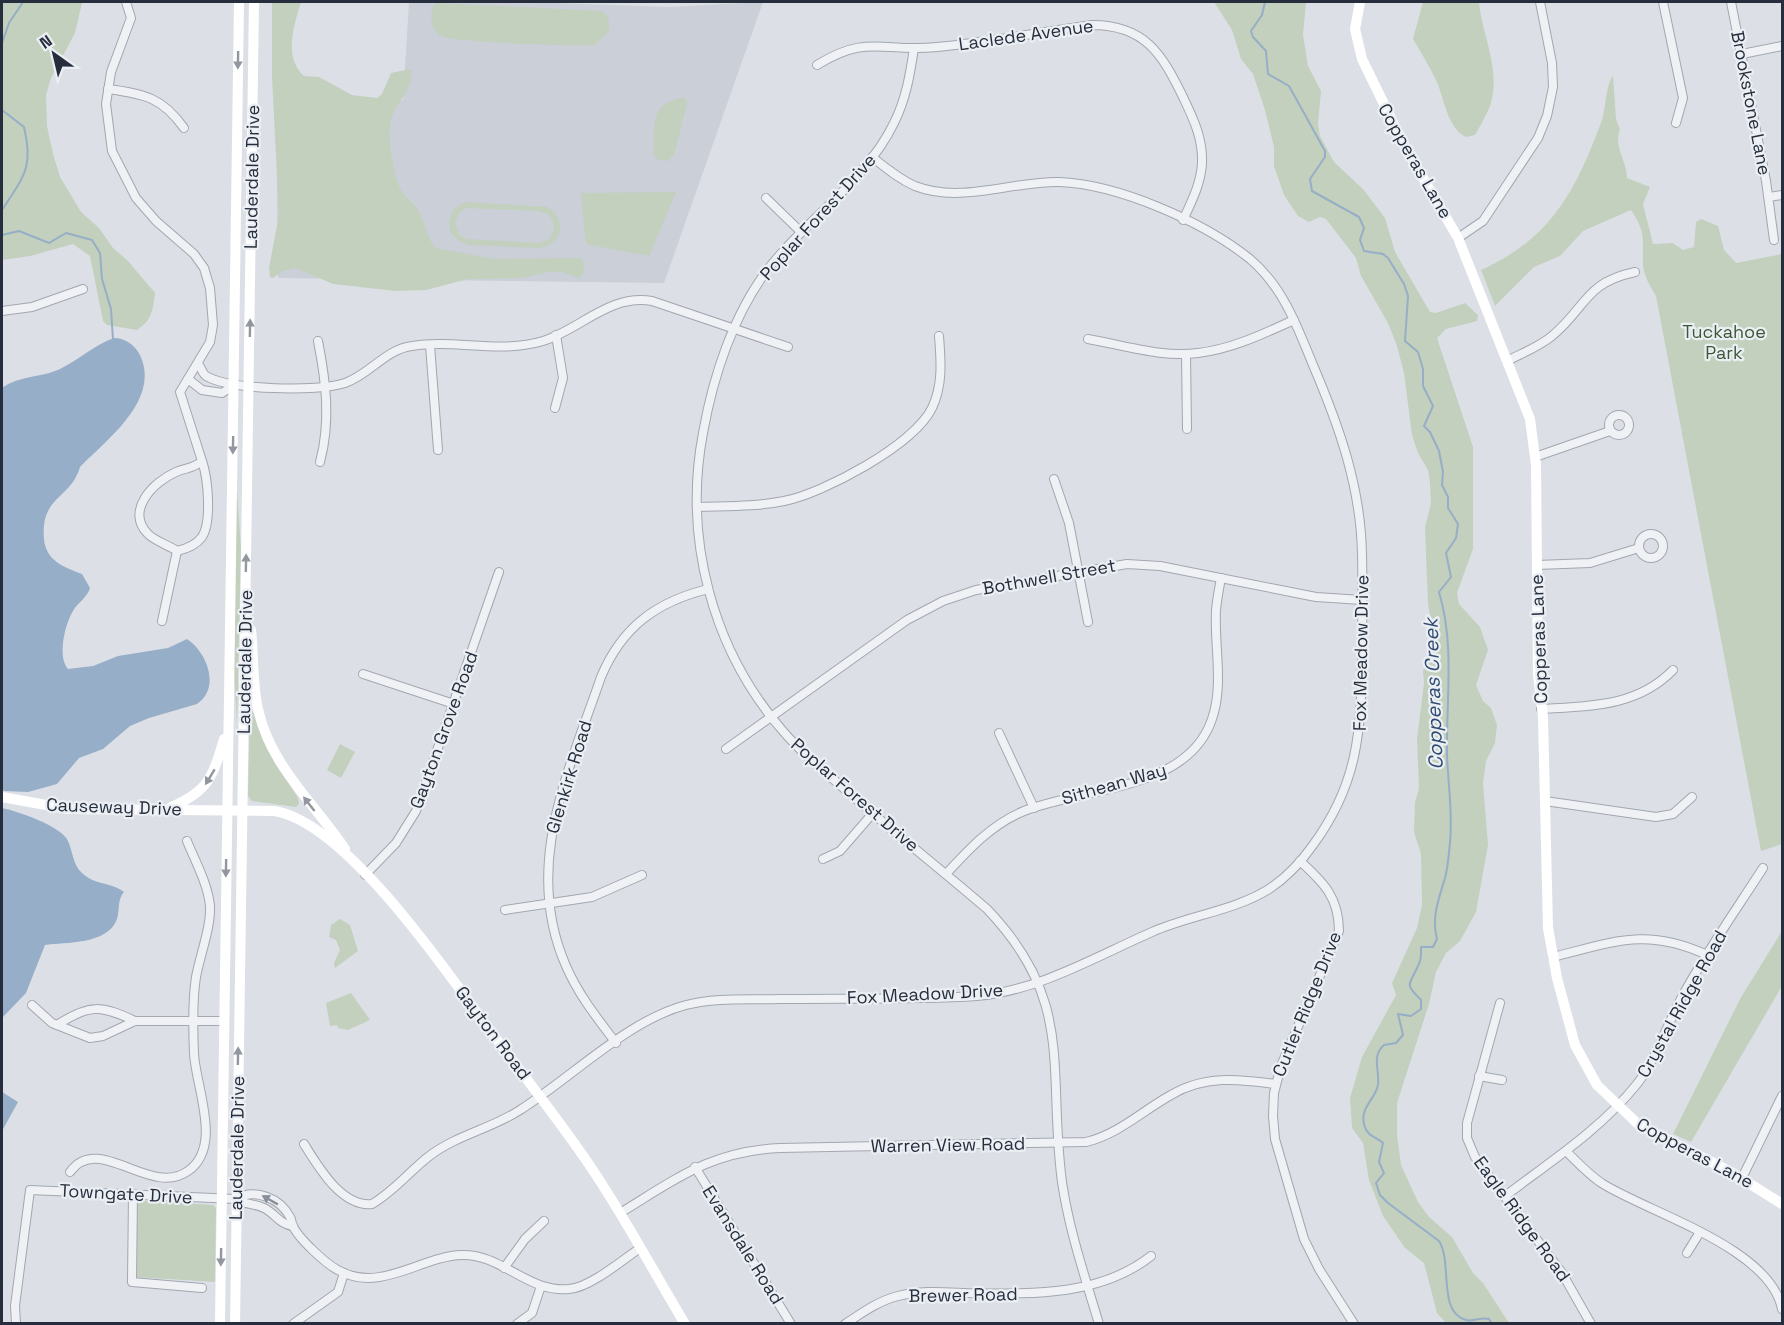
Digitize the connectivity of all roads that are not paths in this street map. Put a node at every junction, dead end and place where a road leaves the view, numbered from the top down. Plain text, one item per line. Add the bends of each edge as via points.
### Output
1 (126, 2) edge
2 (239, 2) edge
3 (254, 2) edge
4 (1360, 2) edge
5 (1540, 2) edge
6 (1663, 2) edge
7 (1731, 2) edge
8 (1782, 46) edge
9 (914, 48) junction
10 (1742, 54) junction
11 (817, 64) dead end
12 (108, 89) junction
13 (1676, 123) dead end
14 (184, 128) dead end
15 (872, 157) junction
16 (1782, 195) edge
17 (1769, 197) junction
18 (766, 198) dead end
19 (1183, 219) junction
20 (801, 232) junction
21 (1458, 238) junction
22 (1774, 240) dead end
23 (1635, 272) dead end
24 (83, 289) dead end
25 (2, 311) edge
26 (1294, 320) junction
27 (735, 329) junction
28 (556, 335) junction
29 (939, 336) dead end
30 (1088, 339) dead end
31 (318, 340) dead end
32 (430, 345) junction
33 (788, 347) dead end
34 (1186, 354) junction
35 (1507, 361) junction
36 (199, 365) junction
37 (188, 379) junction
38 (234, 386) junction
39 (325, 386) junction
40 (248, 387) junction
41 (555, 408) dead end
42 (1186, 429) dead end
43 (1610, 431) dead end
44 (438, 450) dead end
45 (1535, 457) junction
46 (202, 461) junction
47 (320, 462) dead end
48 (1054, 479) dead end
49 (697, 507) junction
50 (1638, 548) dead end
51 (177, 551) junction
52 (1537, 565) junction
53 (1078, 571) junction
54 (499, 572) dead end
55 (1221, 578) junction
56 (246, 585) junction
57 (708, 590) junction
58 (1362, 600) junction
59 (162, 621) dead end
60 (1088, 622) dead end
61 (1673, 670) dead end
62 (363, 674) dead end
63 (454, 704) junction
64 (1541, 709) junction
65 (772, 717) junction
66 (229, 724) junction
67 (999, 734) dead end
68 (726, 749) dead end
69 (2, 796) edge
70 (1692, 797) dead end
71 (1545, 801) junction
72 (1034, 808) junction
73 (166, 809) junction
74 (227, 810) junction
75 (243, 810) junction
76 (873, 813) junction
77 (187, 841) dead end
78 (823, 859) dead end
79 (1300, 861) junction
80 (1764, 868) dead end
81 (361, 871) junction
82 (946, 874) junction
83 (642, 875) dead end
84 (550, 904) junction
85 (505, 910) dead end
86 (1707, 955) junction
87 (1553, 957) junction
88 (1037, 982) junction
89 (1500, 1003) dead end
90 (32, 1005) dead end
91 (135, 1021) junction
92 (194, 1021) junction
93 (224, 1021) junction
94 (57, 1025) junction
95 (616, 1043) junction
96 (1479, 1076) junction
97 (1502, 1080) dead end
98 (1275, 1084) junction
99 (540, 1096) junction
100 (1782, 1096) edge
101 (1618, 1106) junction
102 (1059, 1143) junction
103 (304, 1144) dead end
104 (1566, 1151) junction
105 (695, 1167) junction
106 (70, 1172) dead end
107 (1742, 1178) junction
108 (133, 1194) junction
109 (1504, 1196) junction
110 (222, 1198) junction
111 (236, 1199) junction
112 (1782, 1204) edge
113 (620, 1213) junction
114 (544, 1221) dead end
115 (1700, 1232) junction
116 (640, 1248) junction
117 (1687, 1253) dead end
118 (1151, 1256) dead end
119 (504, 1268) junction
120 (344, 1273) junction
121 (1087, 1285) junction
122 (541, 1286) junction
123 (202, 1288) dead end
124 (1782, 1309) edge
125 (521, 1322) edge
126 (681, 1322) edge
127 (16, 1323) edge
128 (220, 1323) edge
129 (235, 1323) edge
130 (294, 1323) edge
131 (791, 1323) edge
132 (845, 1323) edge
133 (1099, 1323) edge
134 (1354, 1323) edge
135 (1591, 1323) edge

1 - 12 street via 131,18 118,47
2 -> 38 main road, Lauderdale Drive
40 -> 3 main road, Lauderdale Drive
4 - 21 main road, Copperas Lane via 1355,29 1362,59 1399,137
5 - 21 street via 1552,63 1553,87 1547,116 1538,138 1483,221
6 - 13 street via 1683,98
7 - 10 street, Brookstone Lane
8 - 10 street
9 - 11 street, Laclede Avenue via 859,45
9 - 15 street, Poplar Forest Drive via 902,104 888,135
9 - 19 street, Laclede Avenue via 1092,25 1113,26 1137,35 1164,59 1200,138 1199,183
10 - 17 street, Brookstone Lane
12 - 14 street via 156,100
12 - 36 street via 108,137 129,187 156,221 194,254 207,277 213,325
15 - 19 street, Fox Meadow Drive via 898,177 931,190 956,193 1036,183 1072,183 1121,193
15 - 20 street, Poplar Forest Drive
16 - 17 street
17 - 22 street, Brookstone Lane
18 - 20 street
19 - 26 street, Fox Meadow Drive via 1251,261 1277,288
20 - 27 street, Poplar Forest Drive via 767,270
21 - 35 main road, Copperas Lane
23 - 35 street via 1595,288 1554,335
24 - 25 street via 32,307
26 - 34 street via 1230,347
26 - 58 street, Fox Meadow Drive via 1332,410 1353,475 1361,535
27 - 28 street via 652,301 637,300 616,303
27 - 33 street
27 - 49 street, Poplar Forest Drive via 706,416 698,464
28 - 32 street via 512,347
28 - 41 street via 562,378
29 - 49 street via 941,368 936,398 928,417 905,442 795,498 766,505
30 - 34 street
31 - 39 street
32 - 39 street via 399,350 351,381
32 - 44 street
34 - 42 street
35 - 45 main road, Copperas Lane via 1530,419
36 - 37 street
36 - 38 street via 205,375
37 - 38 street via 202,390 212,392 222,393
37 - 46 street via 181,398
38 - 40 street
38 -> 66 main road, Lauderdale Drive
39 - 40 street
39 - 47 street via 327,422
56 -> 40 main road, Lauderdale Drive
43 - 45 street
45 - 52 main road, Copperas Lane
46 - 51 street via 206,480 205,530 196,543
46 - 51 street via 165,478 147,495 138,513 150,536
48 - 53 street via 1069,523
49 - 57 street, Poplar Forest Drive
50 - 52 street via 1590,563
51 - 59 street
52 - 64 main road, Copperas Lane
53 - 55 street, Bothwell Street via 1149,565
53 - 60 street
53 - 65 street, Bothwell Street via 976,590 931,606
54 - 63 street, Gayton Grove Road
55 - 58 street, Bothwell Street via 1316,597
55 - 72 street, Sithean Way via 1216,609 1215,708 1200,743 1166,772
56 - 75 main road, Lauderdale Drive
81 -> 56 main road via 292,780 262,724
57 - 65 street, Poplar Forest Drive via 734,657
57 - 84 street, Glenkirk Road via 670,600 645,615 622,638 608,660 553,819 547,859
58 - 79 street, Fox Meadow Drive via 1361,724 1356,757 1336,809
61 - 64 street via 1658,685 1614,703
62 - 63 street
63 - 81 street, Gayton Grove Road via 416,811 396,843
64 - 71 main road, Copperas Lane
65 - 68 street, Bothwell Street
65 - 76 street, Poplar Forest Drive via 813,762
66 -> 73 main road via 217,765 206,785 189,799
66 - 74 main road, Lauderdale Drive
67 - 72 street
69 - 73 main road, Causeway Drive via 68,809
70 - 71 street via 1673,813 1656,817
71 - 87 main road, Copperas Lane via 1548,928
72 - 82 street, Sithean Way via 989,831
73 - 74 main road, Causeway Drive
74 - 75 main road, Causeway Drive
74 -> 93 main road, Lauderdale Drive
75 - 81 main road, Gayton Road via 274,811 300,819 326,837
111 -> 75 main road, Lauderdale Drive
76 - 78 street via 840,851
76 - 82 street, Poplar Forest Drive
77 - 92 street via 210,905 195,988
79 - 88 street, Fox Meadow Drive via 1279,882 1258,895 1161,928
79 - 98 street, Cutler Ridge Drive via 1331,892 1339,915 1339,931
80 - 86 street, Crystal Ridge Road
81 - 99 main road, Gayton Road via 396,906
82 - 88 street, Poplar Forest Drive via 1006,930
83 - 84 street via 592,897
84 - 85 street
84 - 95 street, Glenkirk Road via 568,971
86 - 87 street via 1650,938 1625,939
86 - 101 street, Crystal Ridge Road via 1643,1076
87 - 101 main road, Copperas Lane via 1575,1046 1593,1079
88 - 95 street, Fox Meadow Drive via 976,996 710,1001 665,1012
88 - 102 street, Poplar Forest Drive via 1054,1039
89 - 96 street, Eagle Ridge Road
90 - 94 street
91 - 92 street
91 - 94 street via 90,1038
91 - 94 street via 100,1008 86,1009
92 - 93 street
92 - 106 street via 194,1055 206,1125 204,1146 192,1168 182,1175 161,1177 92,1158 79,1162
93 - 110 main road, Lauderdale Drive
95 - 99 street, Fox Meadow Drive
96 - 97 street
96 - 109 street, Eagle Ridge Road via 1467,1137 1475,1156
98 - 102 street, Warren View Road via 1232,1079 1202,1082 1170,1095 1110,1134 1086,1142
98 - 134 street, Cutler Ridge Drive via 1275,1139 1297,1217 1319,1269
99 - 103 street, Fox Meadow Drive via 504,1119 440,1148 372,1204 359,1203 340,1190
99 - 113 main road, Gayton Road
100 - 107 street
101 - 104 street, Crystal Ridge Road
101 - 107 main road, Copperas Lane via 1655,1135
102 - 105 street, Warren View Road via 762,1149 727,1154
102 - 121 street, Poplar Forest Drive via 1067,1209
104 - 109 street, Crystal Ridge Road
104 - 115 street via 1604,1184
105 - 113 street, Warren View Road
105 - 131 street, Evansdale Road
107 - 112 main road, Copperas Lane
108 - 110 street, Towngate Drive
108 - 123 street via 132,1282
108 - 127 street, Towngate Drive via 30,1190
109 - 135 street, Eagle Ridge Road via 1562,1273
110 - 111 street, Towngate Drive
110 -> 128 main road, Lauderdale Drive
111 - 120 street, Towngate Drive via 265,1208 284,1225 293,1226 329,1264
111 - 129 main road, Lauderdale Drive
113 - 116 main road, Gayton Road
114 - 119 street
115 - 117 street
115 - 124 street via 1759,1271 1775,1289
116 - 122 street via 570,1289
116 - 126 main road, Gayton Road
118 - 121 street, Brewer Road via 1127,1272
119 - 120 street via 483,1258 460,1255 383,1276
119 - 122 street
120 - 130 street via 338,1292
121 - 132 street, Brewer Road via 1048,1293 911,1294 888,1299
121 - 133 street, Poplar Forest Drive
122 - 125 street via 532,1313

